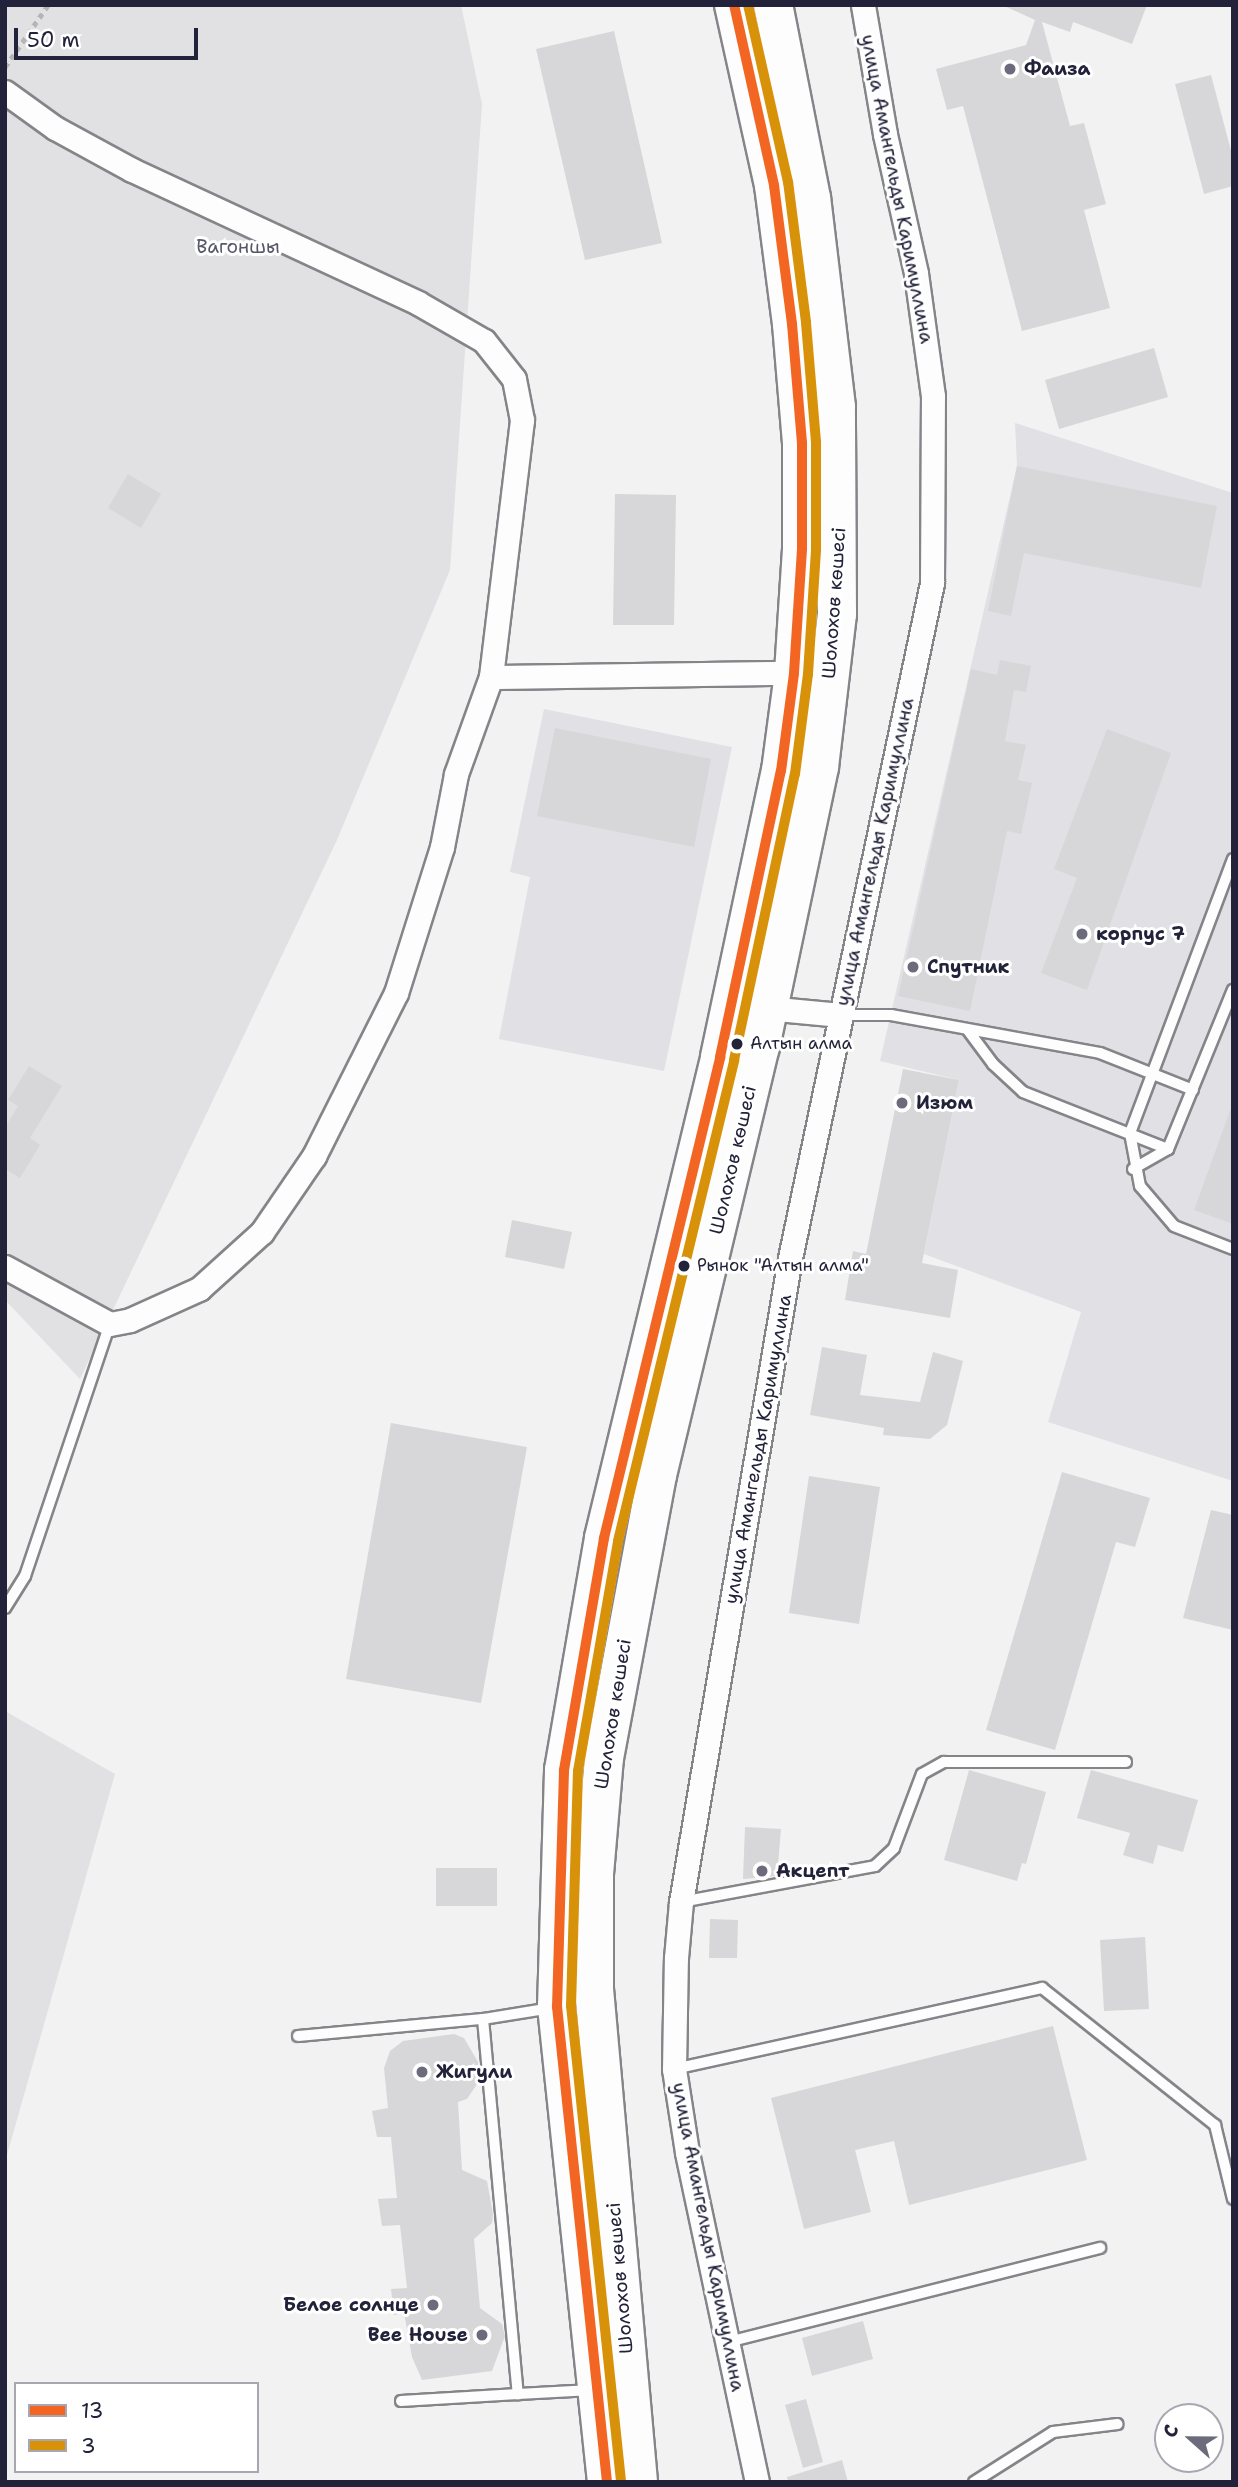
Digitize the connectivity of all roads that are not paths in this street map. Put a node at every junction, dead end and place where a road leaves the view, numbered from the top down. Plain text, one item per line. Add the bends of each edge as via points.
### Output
1 (734, 5) edge
2 (773, 5) edge
3 (863, 5) edge
4 (5, 92) edge
5 (794, 673) junction
6 (491, 677) junction
7 (1233, 859) edge
8 (1233, 990) edge
9 (750, 1007) junction
10 (841, 1016) junction
11 (967, 1029) junction
12 (1154, 1072) junction
13 (1193, 1090) junction
14 (1130, 1133) junction
15 (1168, 1149) junction
16 (1133, 1169) junction
17 (1233, 1249) edge
18 (5, 1267) edge
19 (110, 1324) junction
20 (5, 1608) edge
21 (1126, 1762) dead end
22 (681, 1902) junction
23 (557, 2007) junction
24 (483, 2019) junction
25 (298, 2036) dead end
26 (674, 2069) junction
27 (1233, 2199) edge
28 (1100, 2248) dead end
29 (728, 2342) junction
30 (595, 2389) junction
31 (518, 2394) junction
32 (401, 2401) dead end
33 (1118, 2424) dead end
34 (607, 2482) edge
35 (638, 2482) edge
36 (758, 2482) edge
37 (974, 2482) edge

1 - 5 highway, Шолохов көшесі via 774,185 792,324 802,443
2 - 9 highway, Шолохов көшесі via 811,198 836,407 840,504 837,614 819,766
3 - 10 street, улица Амангельды Каримуллина via 916,273 933,396 932,583
4 - 6 street via 55,128 131,170 418,303 484,341 514,379 522,420
5 - 6 street
5 - 9 highway, Шолохов көшесі
6 - 19 street via 456,774 442,847 396,993 314,1156 262,1232 199,1289 130,1320
7 - 12 lane
8 - 13 lane
9 - 10 street
9 - 23 highway, Шолохов көшесі via 621,1463 577,1690 564,1770
9 - 35 highway, Шолохов көшесі via 602,1771 594,1874 594,1990
10 - 11 lane via 891,1015
10 - 22 street, улица Амангельды Каримуллина via 790,1258
11 - 12 lane via 1100,1053
11 - 14 lane via 993,1064 1023,1092
12 - 13 lane
12 - 14 lane
13 - 15 lane
14 - 15 lane
14 - 16 lane
15 - 16 lane
16 - 17 lane via 1140,1186 1174,1226
18 - 19 street
19 - 20 lane via 25,1576
21 - 22 lane via 944,1762 922,1774 894,1848 875,1867
22 - 26 street, улица Амангельды Каримуллина
23 - 24 lane
23 - 30 highway, Шолохов көшесі
24 - 25 lane
24 - 31 lane
26 - 27 lane via 1042,1989 1215,2125
26 - 29 street, улица Амангельды Каримуллина
28 - 29 lane
29 - 36 street, улица Амангельды Каримуллина
30 - 31 lane
30 - 34 highway, Шолохов көшесі
31 - 32 lane
33 - 37 lane via 1053,2432

